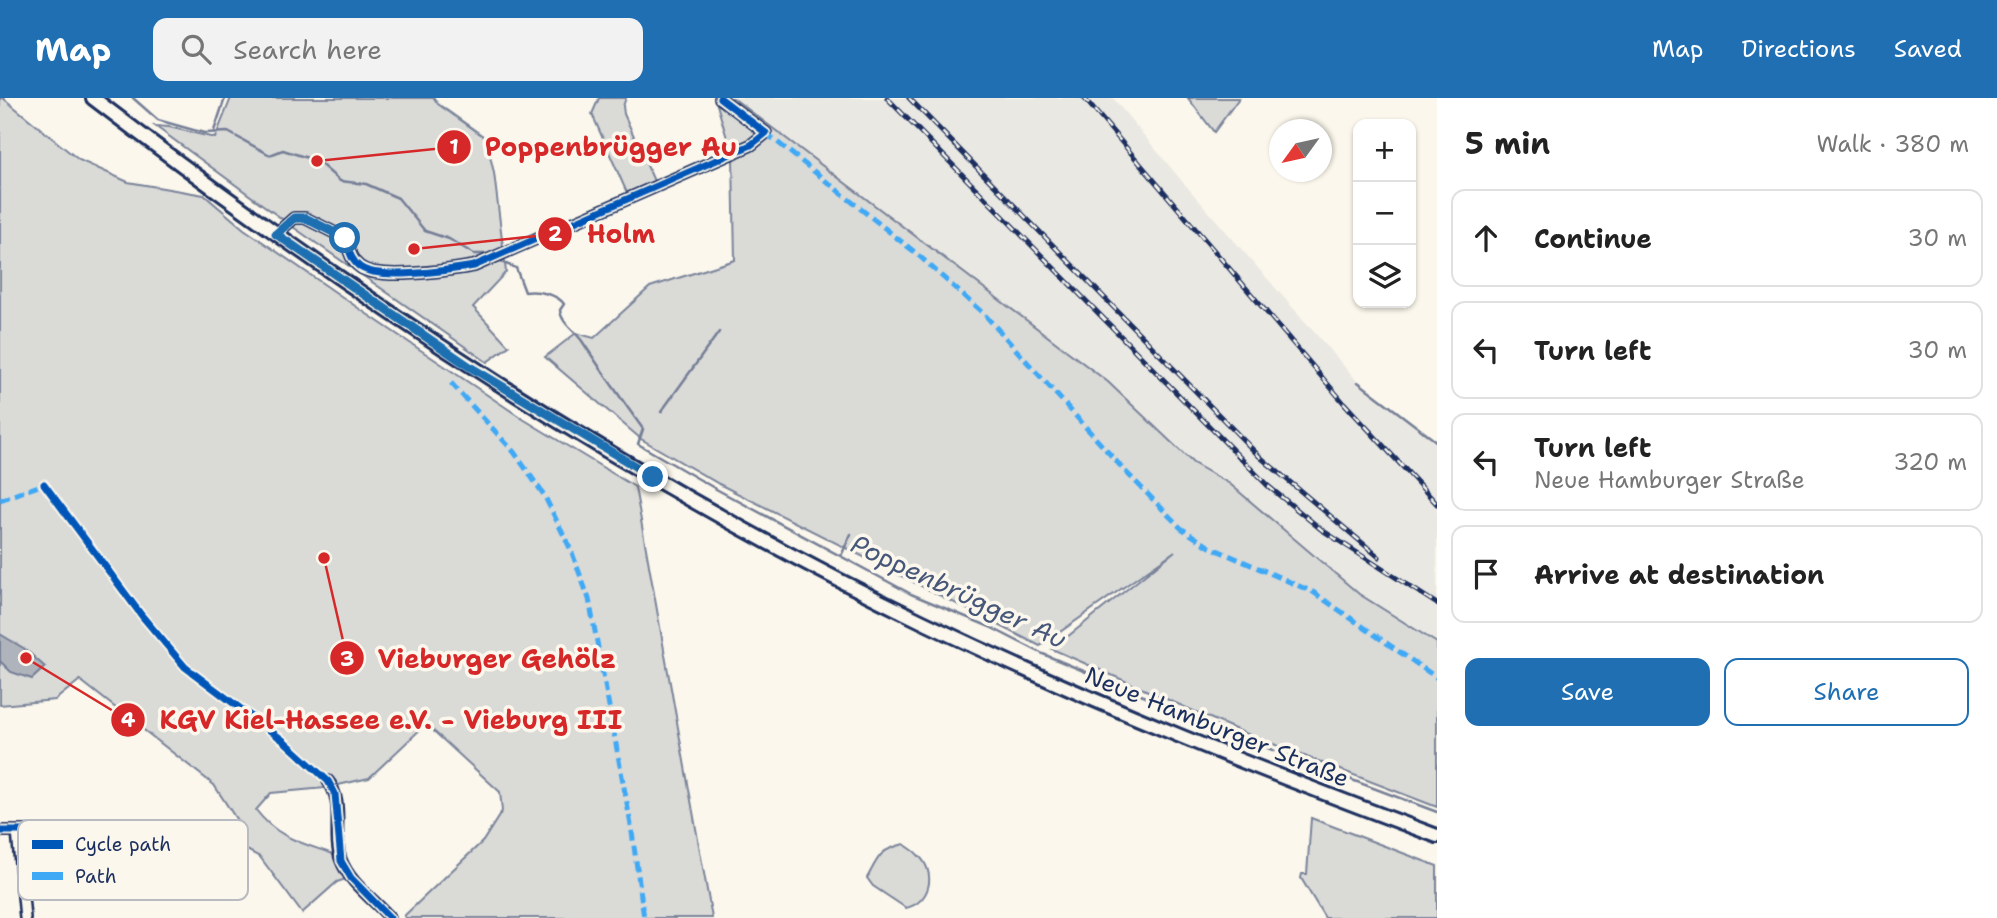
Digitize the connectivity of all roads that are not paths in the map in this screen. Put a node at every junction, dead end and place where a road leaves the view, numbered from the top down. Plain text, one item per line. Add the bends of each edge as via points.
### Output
1 (93, 98) edge
2 (720, 98) edge
3 (276, 234) junction
4 (328, 781) dead end
5 (0, 831) edge
6 (17, 831) joint
7 (1437, 836) edge
8 (18, 842) edge
9 (23, 900) edge
10 (25, 918) edge
11 (390, 918) edge

1 - 3 main road, Neue Hamburger Straße
2 - 3 street via 766,133 751,145 474,266 374,272 354,261 345,238 305,218 294,218
3 - 7 main road, Neue Hamburger Straße via 470,367 768,542 921,621 1087,698
4 - 11 street via 335,794 341,861
5 - 6 street
6 - 8 street
9 - 10 street

